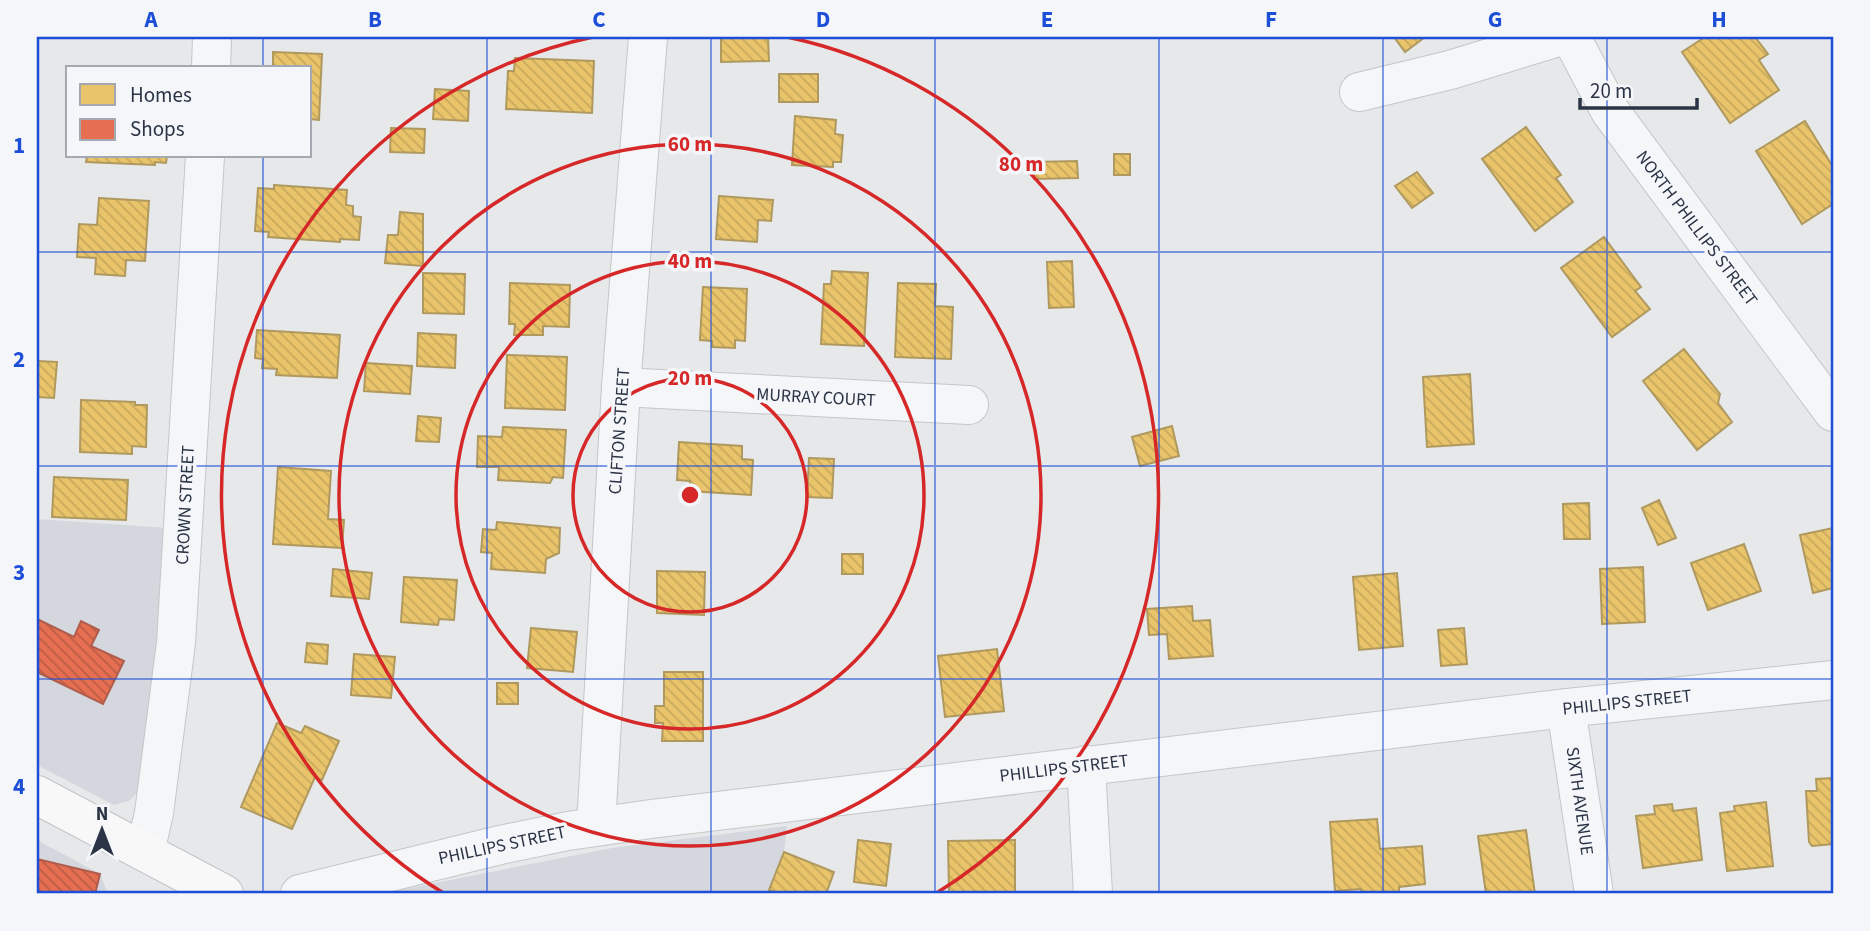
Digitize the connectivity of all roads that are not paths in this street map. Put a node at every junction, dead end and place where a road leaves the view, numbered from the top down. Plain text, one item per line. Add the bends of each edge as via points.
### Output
1 (212, 37) edge
2 (648, 37) edge
3 (1558, 37) edge
4 (1571, 37) edge
5 (211, 66) edge
6 (1359, 92) dead end
7 (205, 158) edge
8 (621, 387) junction
9 (968, 405) dead end
10 (1833, 412) edge
11 (1833, 680) edge
12 (1566, 708) junction
13 (1086, 765) junction
14 (37, 795) edge
15 (596, 826) junction
16 (145, 852) junction
17 (223, 894) edge
18 (300, 894) edge
19 (1093, 894) edge
20 (1594, 894) edge

1 - 5 street
2 - 8 street, CLIFTON STREET
3 - 6 street
4 - 10 street, NORTH PHILLIPS STREET via 1610,111
7 - 16 street, CROWN STREET via 176,643
8 - 9 street, MURRAY COURT
8 - 15 street, CLIFTON STREET
11 - 12 street, PHILLIPS STREET
12 - 13 street, PHILLIPS STREET
12 - 20 street, SIXTH AVENUE
13 - 15 street, PHILLIPS STREET
13 - 19 street
14 - 16 main road
15 - 18 street, PHILLIPS STREET via 488,847
16 - 17 main road

